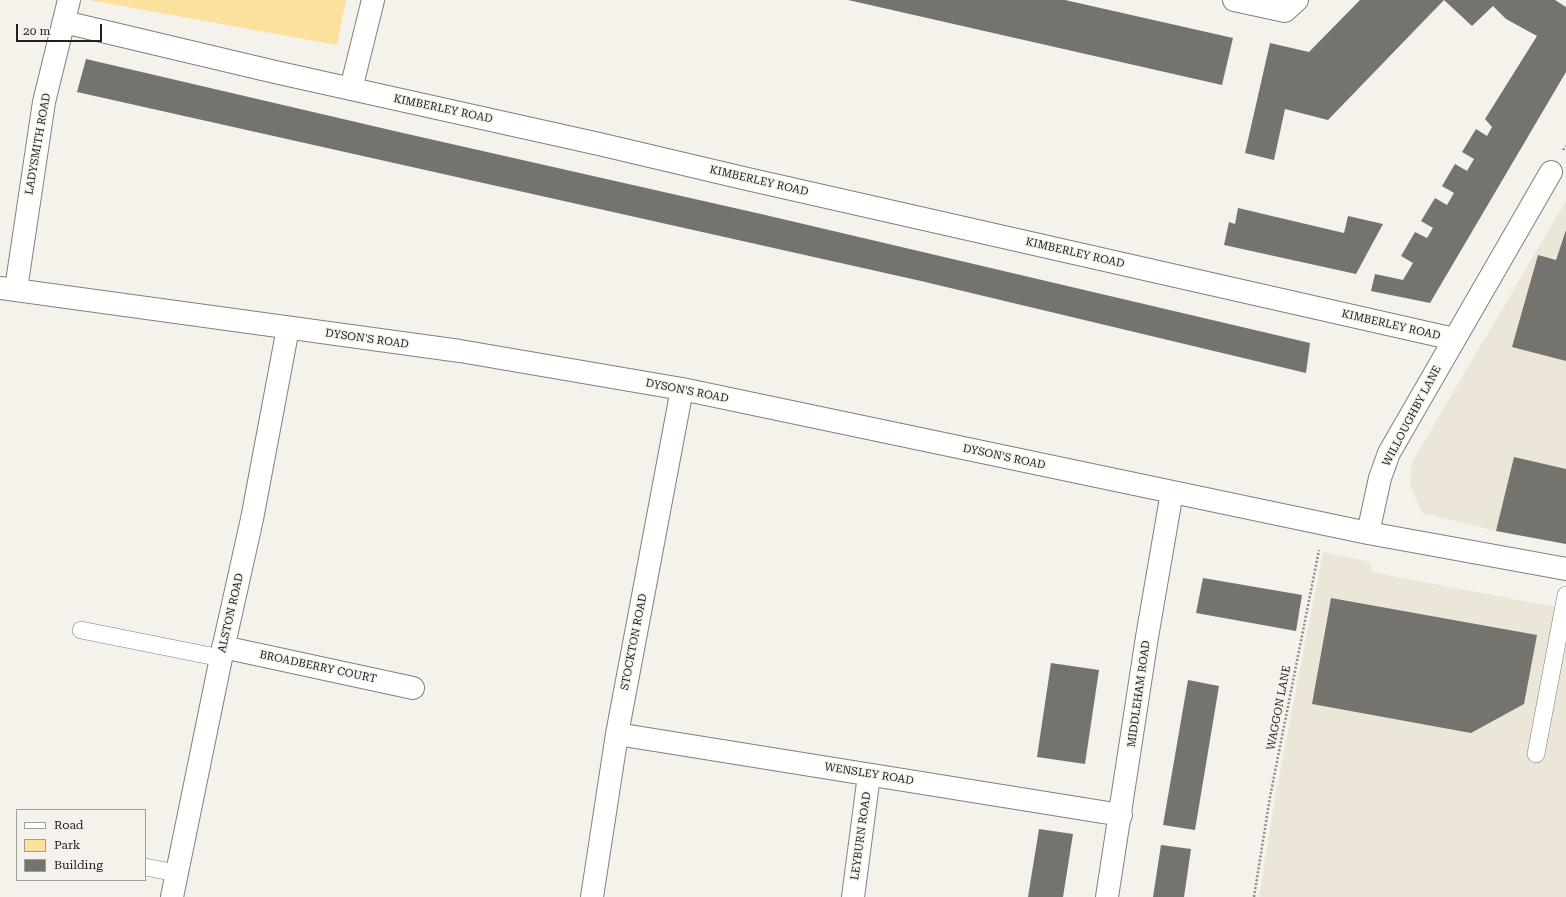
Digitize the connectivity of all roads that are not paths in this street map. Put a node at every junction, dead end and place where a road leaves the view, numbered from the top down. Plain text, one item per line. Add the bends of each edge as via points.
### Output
1 (69, 0) edge
2 (373, 0) edge
3 (1234, 0) edge
4 (1297, 0) edge
5 (64, 22) junction
6 (351, 89) junction
7 (1550, 172) dead end
8 (8, 288) edge
9 (288, 328) junction
10 (1454, 340) junction
11 (682, 389) junction
12 (1172, 492) junction
13 (1368, 533) junction
14 (1566, 569) edge
15 (1566, 595) edge
16 (81, 630) dead end
17 (222, 652) junction
18 (413, 688) dead end
19 (617, 734) junction
20 (1536, 754) dead end
21 (869, 774) junction
22 (1121, 815) junction
23 (146, 867) edge
24 (176, 873) junction
25 (172, 897) edge
26 (592, 897) edge
27 (853, 897) edge
28 (1107, 897) edge

1 - 5 street, LADYSMITH ROAD
2 - 6 street
3 - 4 street via 1285,11
5 - 6 street, KIMBERLEY ROAD
5 - 8 street, LADYSMITH ROAD via 44,102
6 - 10 street, KIMBERLEY ROAD
7 - 10 street, WILLOUGHBY LANE
8 - 9 street, DYSON'S ROAD
9 - 11 street, DYSON'S ROAD via 460,351
9 - 17 street, ALSTON ROAD via 252,519
10 - 13 street, WILLOUGHBY LANE via 1389,454 1380,478
11 - 12 street, DYSON'S ROAD
11 - 19 street, STOCKTON ROAD
12 - 13 street, DYSON'S ROAD
12 - 22 street, MIDDLEHAM ROAD via 1147,637
13 - 14 street
15 - 20 lane
16 - 17 lane
17 - 18 street, BROADBERRY COURT
17 - 24 street, ALSTON ROAD
19 - 21 street, WENSLEY ROAD
19 - 26 street, STOCKTON ROAD
21 - 22 street, WENSLEY ROAD
21 - 27 street, LEYBURN ROAD
22 - 28 street, MIDDLEHAM ROAD
23 - 24 lane
24 - 25 street, ALSTON ROAD

